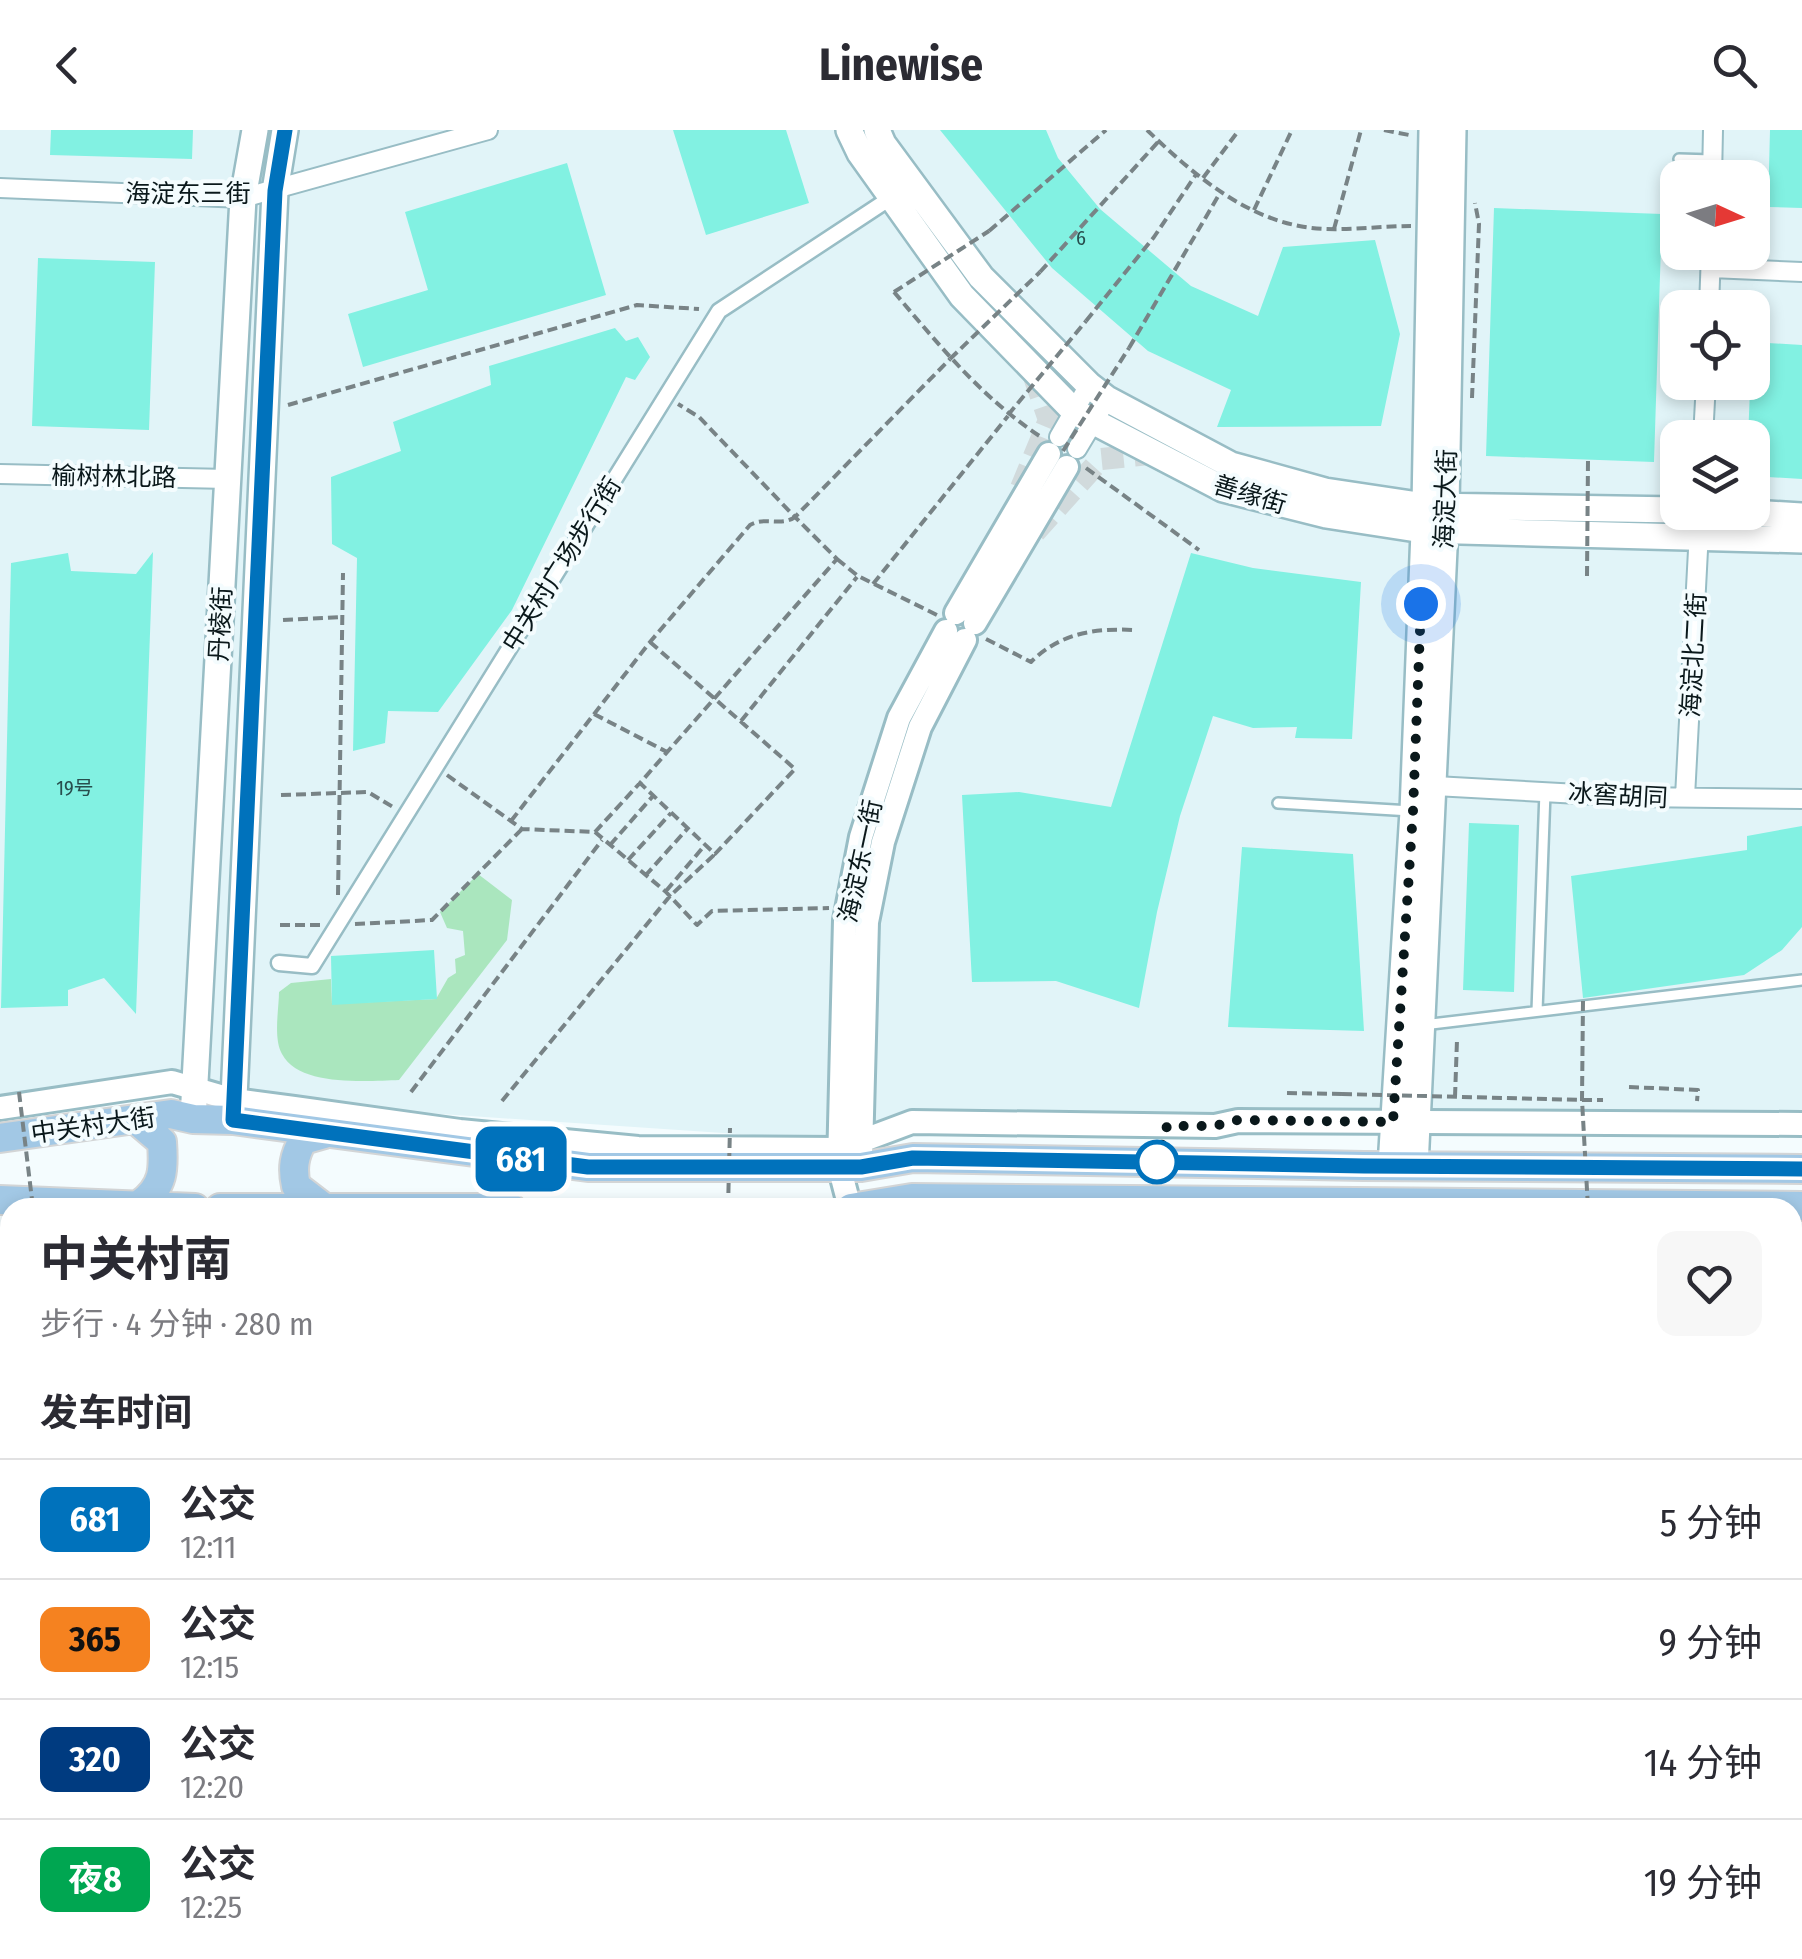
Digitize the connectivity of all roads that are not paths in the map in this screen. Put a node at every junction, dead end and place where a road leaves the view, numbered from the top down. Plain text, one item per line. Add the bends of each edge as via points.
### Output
1 (256, 130) edge
2 (285, 130) edge
3 (488, 130) edge
4 (850, 130) edge
5 (877, 130) edge
6 (1453, 130) edge
7 (1713, 130) edge
8 (1424, 133) edge
9 (1679, 159) dead end
10 (1683, 160) edge
11 (1712, 160) edge
12 (0, 188) edge
13 (275, 191) junction
14 (892, 197) junction
15 (243, 198) junction
16 (1770, 268) edge
17 (1802, 272) edge
18 (1098, 392) junction
19 (1084, 418) junction
20 (1063, 452) joint
21 (0, 474) edge
22 (228, 479) junction
23 (1660, 511) edge
24 (1770, 514) tunnel mouth
25 (1802, 516) edge
26 (1435, 518) junction
27 (1660, 524) tunnel mouth
28 (1700, 530) edge
29 (1734, 530) tunnel mouth
30 (1802, 540) edge
31 (960, 627) junction
32 (1435, 786) junction
33 (1545, 792) junction
34 (1685, 798) junction
35 (1802, 799) edge
36 (1278, 803) dead end
37 (1413, 811) junction
38 (280, 963) dead end
39 (1802, 980) edge
40 (1537, 1011) junction
41 (1422, 1026) junction
42 (196, 1090) junction
43 (0, 1108) edge
44 (233, 1110) junction
45 (135, 1119) junction
46 (193, 1119) junction
47 (1405, 1122) junction
48 (1802, 1124) edge
49 (324, 1134) junction
50 (0, 1138) edge
51 (850, 1156) junction
52 (1403, 1166) junction
53 (1802, 1169) edge
54 (149, 1198) edge
55 (312, 1198) edge
56 (850, 1198) edge

1 - 15 main road, 丹棱街
2 - 13 main road, 丹棱街
3 - 13 street, 海淀东三街
4 - 14 main road, 善缘街
5 - 18 main road, 善缘街 via 981,277
6 - 26 main road, 海淀大街
7 - 11 street
8 - 26 main road, 海淀大街
9 - 10 lane
12 - 15 street, 海淀东三街
13 - 15 street, 海淀东三街
13 - 44 main road, 丹棱街
14 - 19 main road, 善缘街 via 962,296
14 - 38 street, 中关村广场步行街 via 719,310 312,966
15 - 22 main road, 丹棱街
16 - 17 street
18 - 19 street, 海淀东一街
18 - 26 main road, 善缘街 via 1231,465
19 - 20 street, 海淀东一街
19 - 26 main road, 善缘街 via 1223,489 1326,515
20 - 31 street, 海淀东一街
21 - 22 street, 榆树林北路
22 - 42 main road, 丹棱街
23 - 26 main road, 善缘街
24 - 25 main road
26 - 27 main road, 善缘街
26 - 32 main road, 海淀大街
26 - 37 main road, 海淀大街
28 - 34 street, 海淀北二街
29 - 30 main road, 善缘街
31 - 51 street, 海淀东一街 via 883,842 868,922
31 - 51 street, 海淀东一街 via 899,718 861,838 847,908
32 - 33 street, 冰窖胡同
32 - 37 street
32 - 41 main road, 海淀大街
33 - 34 street, 冰窖胡同
33 - 40 lane
34 - 35 street, 冰窖胡同
36 - 37 lane
37 - 47 main road, 海淀大街
39 - 40 lane
40 - 41 lane
41 - 47 main road, 海淀大街
42 - 43 street, 中关村大街 via 172,1082
42 - 44 street, 中关村大街
42 - 46 main road, 丹棱街
44 - 46 main road, 中关村大街
44 - 49 main road, 中关村大街
44 - 51 street, 中关村大街 via 584,1145
45 - 46 main road, 中关村大街
45 - 50 main road, 中关村大街
45 - 54 main road via 162,1142 164,1174
47 - 48 street
47 - 51 street via 912,1122
47 - 52 main road, 海淀大街
49 - 51 main road, 中关村大街 via 588,1167
49 - 55 main road via 303,1140 295,1154 296,1186
51 - 52 main road, 中关村大街
51 - 56 street
52 - 53 main road, 中关村大街

